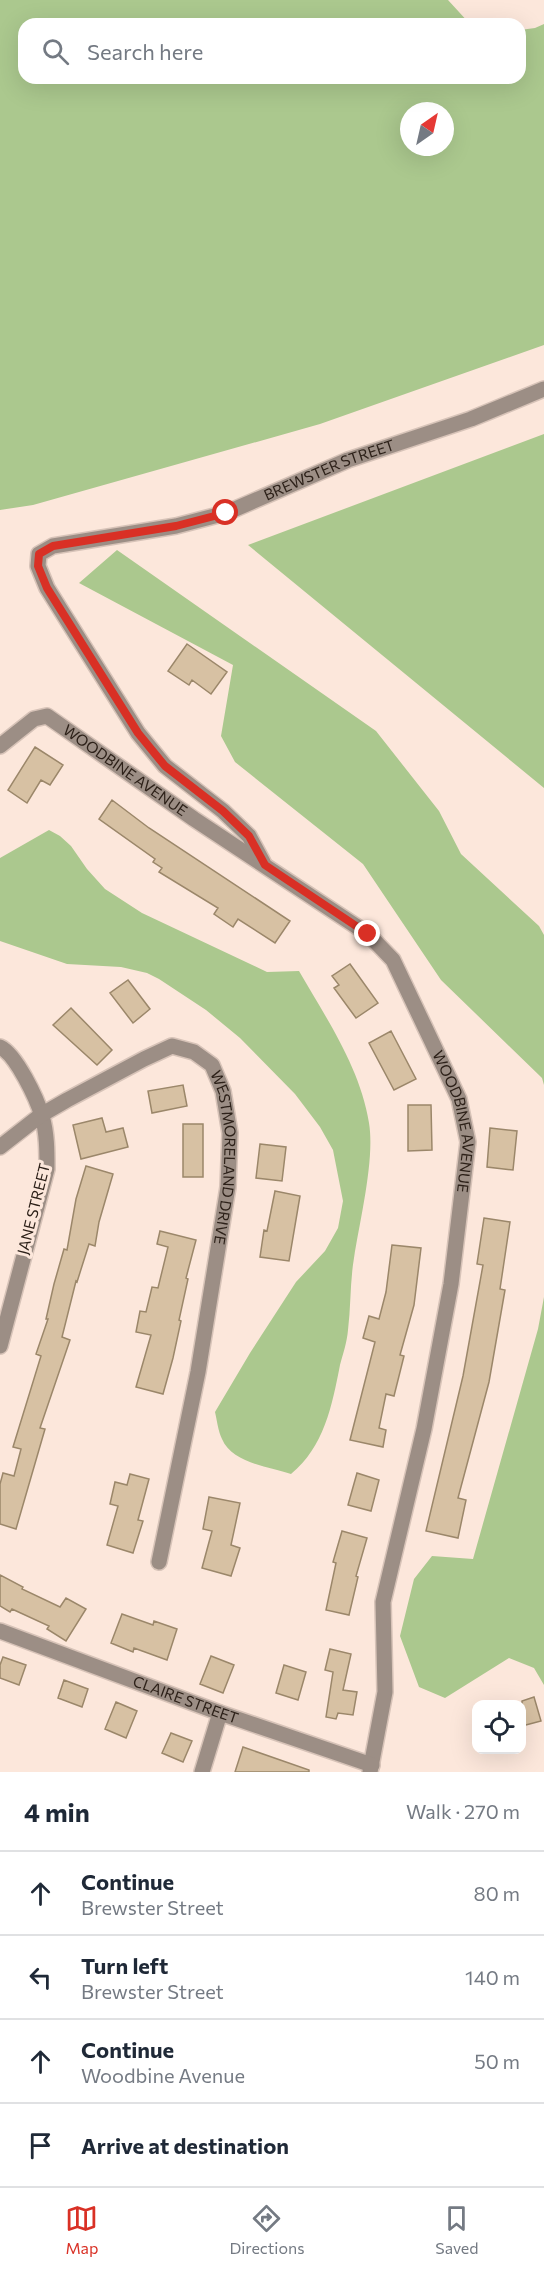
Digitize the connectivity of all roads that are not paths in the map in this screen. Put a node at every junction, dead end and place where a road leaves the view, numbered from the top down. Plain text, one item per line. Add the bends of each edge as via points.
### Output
1 (544, 389) edge
2 (0, 746) edge
3 (265, 865) junction
4 (0, 1047) edge
5 (41, 1115) junction
6 (0, 1147) edge
7 (0, 1346) edge
8 (159, 1562) dead end
9 (0, 1631) edge
10 (220, 1713) junction
11 (371, 1768) edge
12 (202, 1772) edge

1 - 3 street, BREWSTER STREET via 471,419 348,460 226,513 176,526 53,546 39,554 38,566 47,588 138,733 165,766 249,836
2 - 3 street, WOODBINE AVENUE via 34,719 47,716
3 - 11 street, WOODBINE AVENUE via 368,934 393,960 459,1099 468,1142 445,1317 424,1429 383,1602 385,1692
4 - 5 street, JANE STREET via 24,1078
5 - 6 street, WESTMORELAND DRIVE
5 - 7 street, JANE STREET via 47,1168
5 - 8 street, WESTMORELAND DRIVE via 172,1046 194,1052 212,1065 223,1091 230,1133 228,1187 198,1372
9 - 10 street, CLAIRE STREET
10 - 11 street, CLAIRE STREET
10 - 12 street

